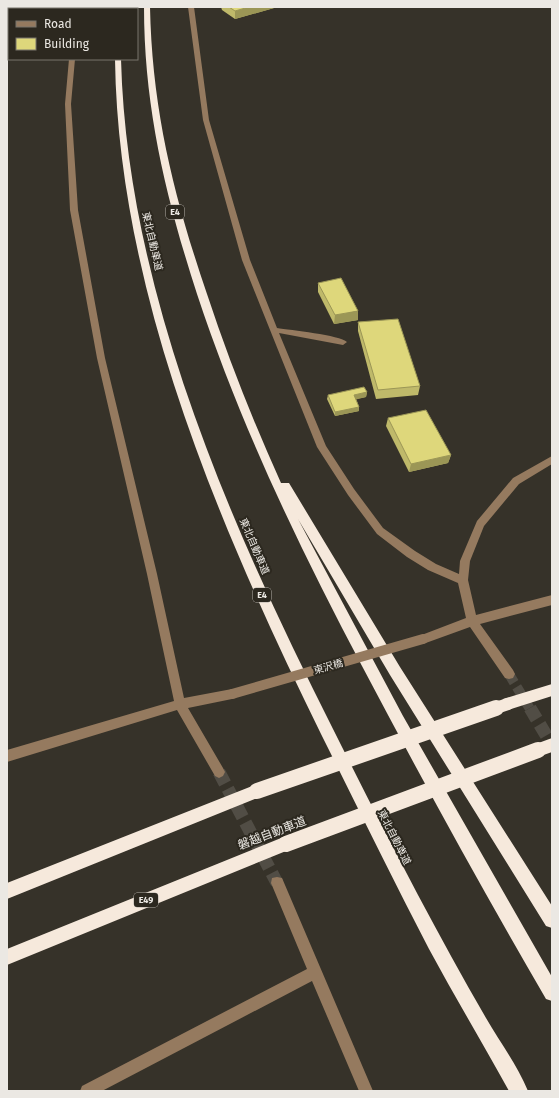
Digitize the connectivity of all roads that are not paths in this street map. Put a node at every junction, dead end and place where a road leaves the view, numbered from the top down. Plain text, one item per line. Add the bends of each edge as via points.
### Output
1 (147, 7) edge
2 (191, 7) edge
3 (72, 60) edge
4 (118, 60) edge
5 (274, 330) junction
6 (343, 342) dead end
7 (243, 408) junction
8 (552, 460) edge
9 (463, 580) junction
10 (552, 600) edge
11 (472, 621) junction
12 (509, 674) tunnel mouth
13 (552, 690) edge
14 (180, 704) junction
15 (545, 748) edge
16 (7, 756) edge
17 (219, 772) tunnel mouth
18 (278, 883) tunnel mouth
19 (7, 891) edge
20 (552, 920) edge
21 (7, 957) edge
22 (314, 973) junction
23 (552, 993) edge
24 (87, 1091) edge
25 (366, 1091) edge
26 (519, 1091) edge

1 - 7 highway, E4 via 150,88 177,221 206,310
2 - 5 street via 206,120 246,260
3 - 14 street via 68,104 74,210 101,358
4 - 26 highway, 東北自動車道 / E4 via 123,151 135,226 158,317 190,419 241,547 295,665 426,927
5 - 6 street
5 - 9 street via 322,447 380,531 432,567
7 - 20 highway via 329,562
7 - 23 highway, E4 via 296,527 347,625 495,896
8 - 9 street via 516,481 480,524 465,561
9 - 11 street
10 - 11 street, 東沢橋
11 - 12 street
11 - 14 street, 東沢橋, bridge via 423,639 232,694
13 - 19 highway, bridge via 256,792
14 - 16 street, 東沢橋
14 - 17 street
15 - 21 highway, 磐越自動車道 / E49, bridge via 286,844
18 - 22 street
22 - 24 street
22 - 25 street

